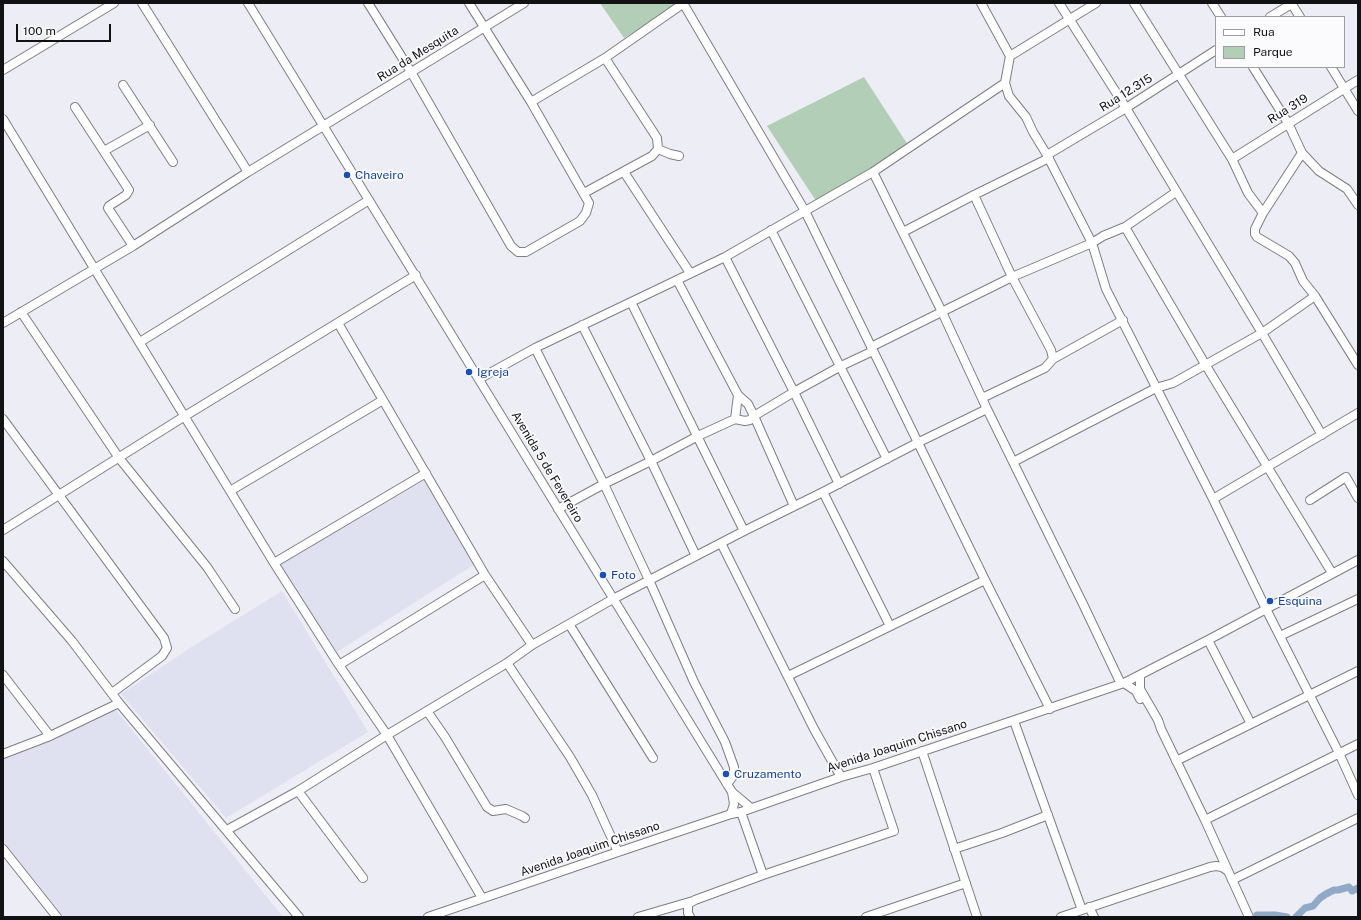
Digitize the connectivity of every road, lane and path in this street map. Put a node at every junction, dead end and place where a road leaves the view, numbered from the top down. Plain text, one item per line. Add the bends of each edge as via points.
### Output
1 (114, 3) edge
2 (142, 3) edge
3 (248, 3) edge
4 (469, 3) edge
5 (524, 3) edge
6 (684, 3) edge
7 (981, 3) edge
8 (1059, 3) edge
9 (1096, 3) edge
10 (1134, 3) edge
11 (1212, 3) edge
12 (1292, 3) edge
13 (370, 4) edge
14 (1220, 16) edge
15 (1272, 16) edge
16 (1299, 16) edge
17 (1070, 20) junction
18 (484, 28) junction
19 (1215, 51) edge
20 (1010, 56) junction
21 (605, 58) junction
22 (1254, 68) edge
23 (1332, 68) edge
24 (3, 70) edge
25 (411, 72) junction
26 (1178, 73) junction
27 (1358, 80) edge
28 (1005, 82) junction
29 (123, 85) dead end
30 (1344, 88) junction
31 (531, 102) junction
32 (75, 107) dead end
33 (1126, 108) junction
34 (1358, 111) edge
35 (3, 119) edge
36 (1288, 124) junction
37 (150, 125) junction
38 (324, 126) junction
39 (658, 148) junction
40 (104, 151) junction
41 (1302, 153) junction
42 (679, 156) dead end
43 (1048, 157) junction
44 (1232, 159) junction
45 (173, 162) dead end
46 (248, 172) junction
47 (624, 172) junction
48 (873, 172) junction
49 (1176, 192) junction
50 (584, 193) junction
51 (974, 195) junction
52 (370, 200) junction
53 (1358, 205) edge
54 (805, 211) junction
55 (1263, 213) junction
56 (1124, 227) junction
57 (770, 230) junction
58 (903, 232) junction
59 (1092, 243) junction
60 (133, 246) junction
61 (724, 257) junction
62 (94, 268) junction
63 (690, 273) junction
64 (416, 275) junction
65 (1012, 277) junction
66 (677, 280) junction
67 (1315, 296) junction
68 (631, 302) junction
69 (21, 312) junction
70 (942, 312) junction
71 (1123, 320) junction
72 (3, 323) edge
73 (338, 323) junction
74 (582, 325) junction
75 (1262, 333) junction
76 (140, 342) junction
77 (535, 348) junction
78 (872, 349) junction
79 (1053, 360) junction
80 (1205, 364) junction
81 (1358, 365) edge
82 (841, 366) junction
83 (479, 380) junction
84 (1156, 388) junction
85 (794, 392) junction
86 (738, 395) junction
87 (982, 398) junction
88 (383, 400) junction
89 (988, 409) junction
90 (1358, 413) edge
91 (185, 416) junction
92 (754, 416) junction
93 (3, 419) edge
94 (735, 419) junction
95 (1322, 435) junction
96 (698, 436) junction
97 (917, 443) junction
98 (119, 458) junction
99 (887, 459) junction
100 (651, 461) junction
101 (1013, 462) junction
102 (1268, 466) junction
103 (426, 473) junction
104 (604, 484) junction
105 (839, 484) junction
106 (230, 491) junction
107 (824, 492) junction
108 (59, 495) junction
109 (1358, 498) edge
110 (1213, 499) junction
111 (1310, 500) dead end
112 (794, 506) junction
113 (558, 509) junction
114 (3, 530) edge
115 (744, 531) junction
116 (721, 543) junction
117 (696, 556) junction
118 (1358, 560) edge
119 (3, 561) edge
120 (274, 563) junction
121 (1332, 573) junction
122 (485, 575) junction
123 (649, 580) junction
124 (984, 580) junction
125 (613, 599) junction
126 (1358, 599) edge
127 (235, 608) dead end
128 (1266, 609) junction
129 (569, 624) junction
130 (890, 626) junction
131 (1280, 636) junction
132 (1208, 640) junction
133 (532, 645) junction
134 (507, 663) junction
135 (339, 665) junction
136 (1358, 671) edge
137 (3, 675) edge
138 (1140, 675) junction
139 (788, 676) junction
140 (1122, 683) junction
141 (112, 693) junction
142 (1310, 695) junction
143 (119, 704) junction
144 (1050, 709) junction
145 (427, 711) junction
146 (1014, 721) junction
147 (1252, 724) junction
148 (1161, 730) junction
149 (387, 735) junction
150 (50, 736) junction
151 (1358, 744) edge
152 (922, 751) junction
153 (1339, 753) junction
154 (3, 754) edge
155 (653, 758) dead end
156 (1176, 761) junction
157 (873, 768) junction
158 (841, 777) junction
159 (726, 782) junction
160 (298, 791) junction
161 (732, 792) junction
162 (1358, 795) edge
163 (751, 808) junction
164 (741, 812) junction
165 (731, 814) junction
166 (1048, 815) junction
167 (525, 818) dead end
168 (1358, 818) edge
169 (1205, 820) junction
170 (227, 830) junction
171 (3, 849) edge
172 (954, 849) junction
173 (1218, 850) junction
174 (618, 852) junction
175 (1210, 867) junction
176 (1228, 871) junction
177 (762, 875) junction
178 (363, 878) dead end
179 (1232, 880) junction
180 (966, 883) junction
181 (482, 898) junction
182 (695, 900) junction
183 (681, 904) junction
184 (1086, 908) junction
185 (444, 914) edge
186 (1248, 914) edge
187 (57, 917) edge
188 (299, 917) edge
189 (428, 917) edge
190 (638, 917) edge
191 (686, 917) edge
192 (690, 917) edge
193 (866, 917) edge
194 (977, 917) edge
195 (1061, 917) edge
196 (1094, 917) edge

1 - 24 street
2 - 46 street
3 - 38 street, Avenida 5 de Fevereiro
4 - 18 street
5 - 18 street, Rua da Mesquita
6 - 21 street
6 - 54 street
7 - 20 street
8 - 17 street
9 - 17 street
10 - 26 street
11 - 14 street
12 - 15 street
12 - 16 street
13 - 25 street
17 - 20 street
17 - 33 street
18 - 25 street, Rua da Mesquita
18 - 31 street
19 - 26 street, Rua 12.315
20 - 28 street
21 - 31 street
21 - 39 street via 657,138
22 - 36 street
23 - 30 street
25 - 38 street, Rua da Mesquita
25 - 50 street via 512,246 518,252 526,252 580,221 589,203
26 - 33 street, Rua 12.315
26 - 44 street
27 - 30 street, Rua 319
28 - 43 street via 1009,96 1026,117
28 - 48 street
29 - 37 street
30 - 34 street
30 - 36 street, Rua 319
31 - 50 street
32 - 40 street
33 - 43 street, Rua 12.315
33 - 49 street
35 - 62 street
36 - 41 street
36 - 44 street, Rua 319
37 - 40 street
37 - 45 street
38 - 46 street, Rua da Mesquita
38 - 52 street, Avenida 5 de Fevereiro
39 - 42 street
39 - 47 street via 652,156
40 - 60 street via 129,190 108,208
41 - 53 street via 1319,171 1347,189
41 - 55 street
43 - 51 street, Rua 12.315
43 - 59 street
44 - 55 street via 1248,193
46 - 60 street, Rua da Mesquita
47 - 50 street
47 - 63 street
48 - 54 street
48 - 58 street
49 - 56 street
49 - 75 street
51 - 58 street, Rua 12.315
51 - 65 street
52 - 64 street, Avenida 5 de Fevereiro
52 - 76 street
54 - 57 street
54 - 78 street
55 - 67 street via 1255,234 1295,263 1303,281
56 - 59 street
56 - 80 street
57 - 61 street
57 - 82 street
58 - 70 street
59 - 65 street
59 - 71 street via 1106,289
60 - 62 street, Rua da Mesquita
61 - 63 street
61 - 85 street
62 - 69 street, Rua da Mesquita
62 - 76 street
63 - 66 street
64 - 73 street
64 - 83 street, Avenida 5 de Fevereiro
65 - 70 street
65 - 79 street via 1051,350
66 - 68 street
66 - 86 street
67 - 75 street
67 - 81 street
68 - 74 street
68 - 96 street
69 - 72 street, Rua da Mesquita
69 - 98 street
70 - 78 street
70 - 87 street
71 - 79 street
71 - 84 street
73 - 88 street
73 - 91 street
74 - 77 street
74 - 100 street
75 - 80 street
75 - 95 street
76 - 91 street
77 - 83 street
77 - 104 street
78 - 82 street
78 - 97 street
79 - 87 street via 1045,368
80 - 84 street via 1173,383
80 - 102 street
82 - 85 street
82 - 99 street
83 - 113 street, Avenida 5 de Fevereiro
84 - 101 street
84 - 110 street
85 - 92 street
85 - 105 street
86 - 92 street via 748,404
86 - 94 street
87 - 89 street
88 - 103 street
88 - 106 street
89 - 97 street
89 - 101 street
90 - 95 street
91 - 98 street
91 - 106 street
92 - 94 street via 745,421
92 - 112 street
93 - 108 street
94 - 96 street
95 - 102 street
96 - 100 street
96 - 115 street
97 - 99 street
97 - 124 street
98 - 108 street
98 - 127 street via 207,567
99 - 105 street
100 - 104 street
100 - 117 street
101 - 140 street
102 - 110 street
102 - 121 street
103 - 120 street
103 - 122 street
104 - 113 street
104 - 123 street
105 - 107 street
106 - 120 street
107 - 112 street
107 - 130 street
108 - 114 street
108 - 141 street via 164,638 167,648 162,656
109 - 111 street via 1346,477
110 - 128 street
112 - 115 street
113 - 125 street, Avenida 5 de Fevereiro
115 - 116 street
116 - 117 street
116 - 139 street
117 - 123 street
118 - 121 street, Avenida Joaquim Chissano
119 - 141 street via 72,641
120 - 135 street
121 - 128 street, Avenida Joaquim Chissano
122 - 133 street
122 - 135 street
123 - 125 street
123 - 159 street via 694,682 732,759 734,775
124 - 130 street
124 - 144 street
125 - 129 street
125 - 159 street, Avenida 5 de Fevereiro
126 - 131 street
128 - 131 street
128 - 132 street, Avenida Joaquim Chissano
129 - 133 street
129 - 155 street
130 - 139 street
131 - 142 street
132 - 138 street, Avenida Joaquim Chissano
132 - 147 street
133 - 134 street
134 - 145 street
134 - 174 street via 570,757 592,795
135 - 149 street
136 - 142 street
137 - 150 street
138 - 140 street, Avenida Joaquim Chissano
138 - 148 street via 1140,689
139 - 158 street
140 - 144 street, Avenida Joaquim Chissano
140 - 148 street via 1136,691
141 - 143 street
142 - 147 street
142 - 153 street
143 - 150 street
143 - 170 street
144 - 146 street, Avenida Joaquim Chissano
145 - 149 street
145 - 167 street via 487,807 493,811 506,810
146 - 152 street, Avenida Joaquim Chissano
146 - 166 street
147 - 156 street
148 - 156 street
149 - 160 street
149 - 181 street
150 - 154 street
151 - 153 street
152 - 157 street, Avenida Joaquim Chissano
152 - 172 street
153 - 162 street
153 - 169 street
156 - 169 street
157 - 158 street, Avenida Joaquim Chissano
157 - 177 street via 894,831
158 - 163 street, Avenida Joaquim Chissano
159 - 161 street, Avenida 5 de Fevereiro
160 - 170 street
160 - 178 street
161 - 163 street
161 - 165 street via 734,804
163 - 164 street, Avenida Joaquim Chissano
164 - 165 street, Avenida Joaquim Chissano
164 - 177 street
165 - 174 street, Avenida Joaquim Chissano
166 - 172 street
166 - 184 street
168 - 179 street
169 - 173 street
170 - 188 street
171 - 187 street
172 - 180 street
173 - 175 street via 1215,864
173 - 176 street
174 - 181 street, Avenida Joaquim Chissano
175 - 176 street via 1222,867
175 - 184 street
176 - 179 street
177 - 182 street
179 - 186 street
180 - 193 street
180 - 194 street
181 - 185 street, Avenida Joaquim Chissano
182 - 183 street
182 - 192 street via 688,904
183 - 190 street
183 - 191 street
184 - 195 street
184 - 196 street
185 - 189 street, Avenida Joaquim Chissano

